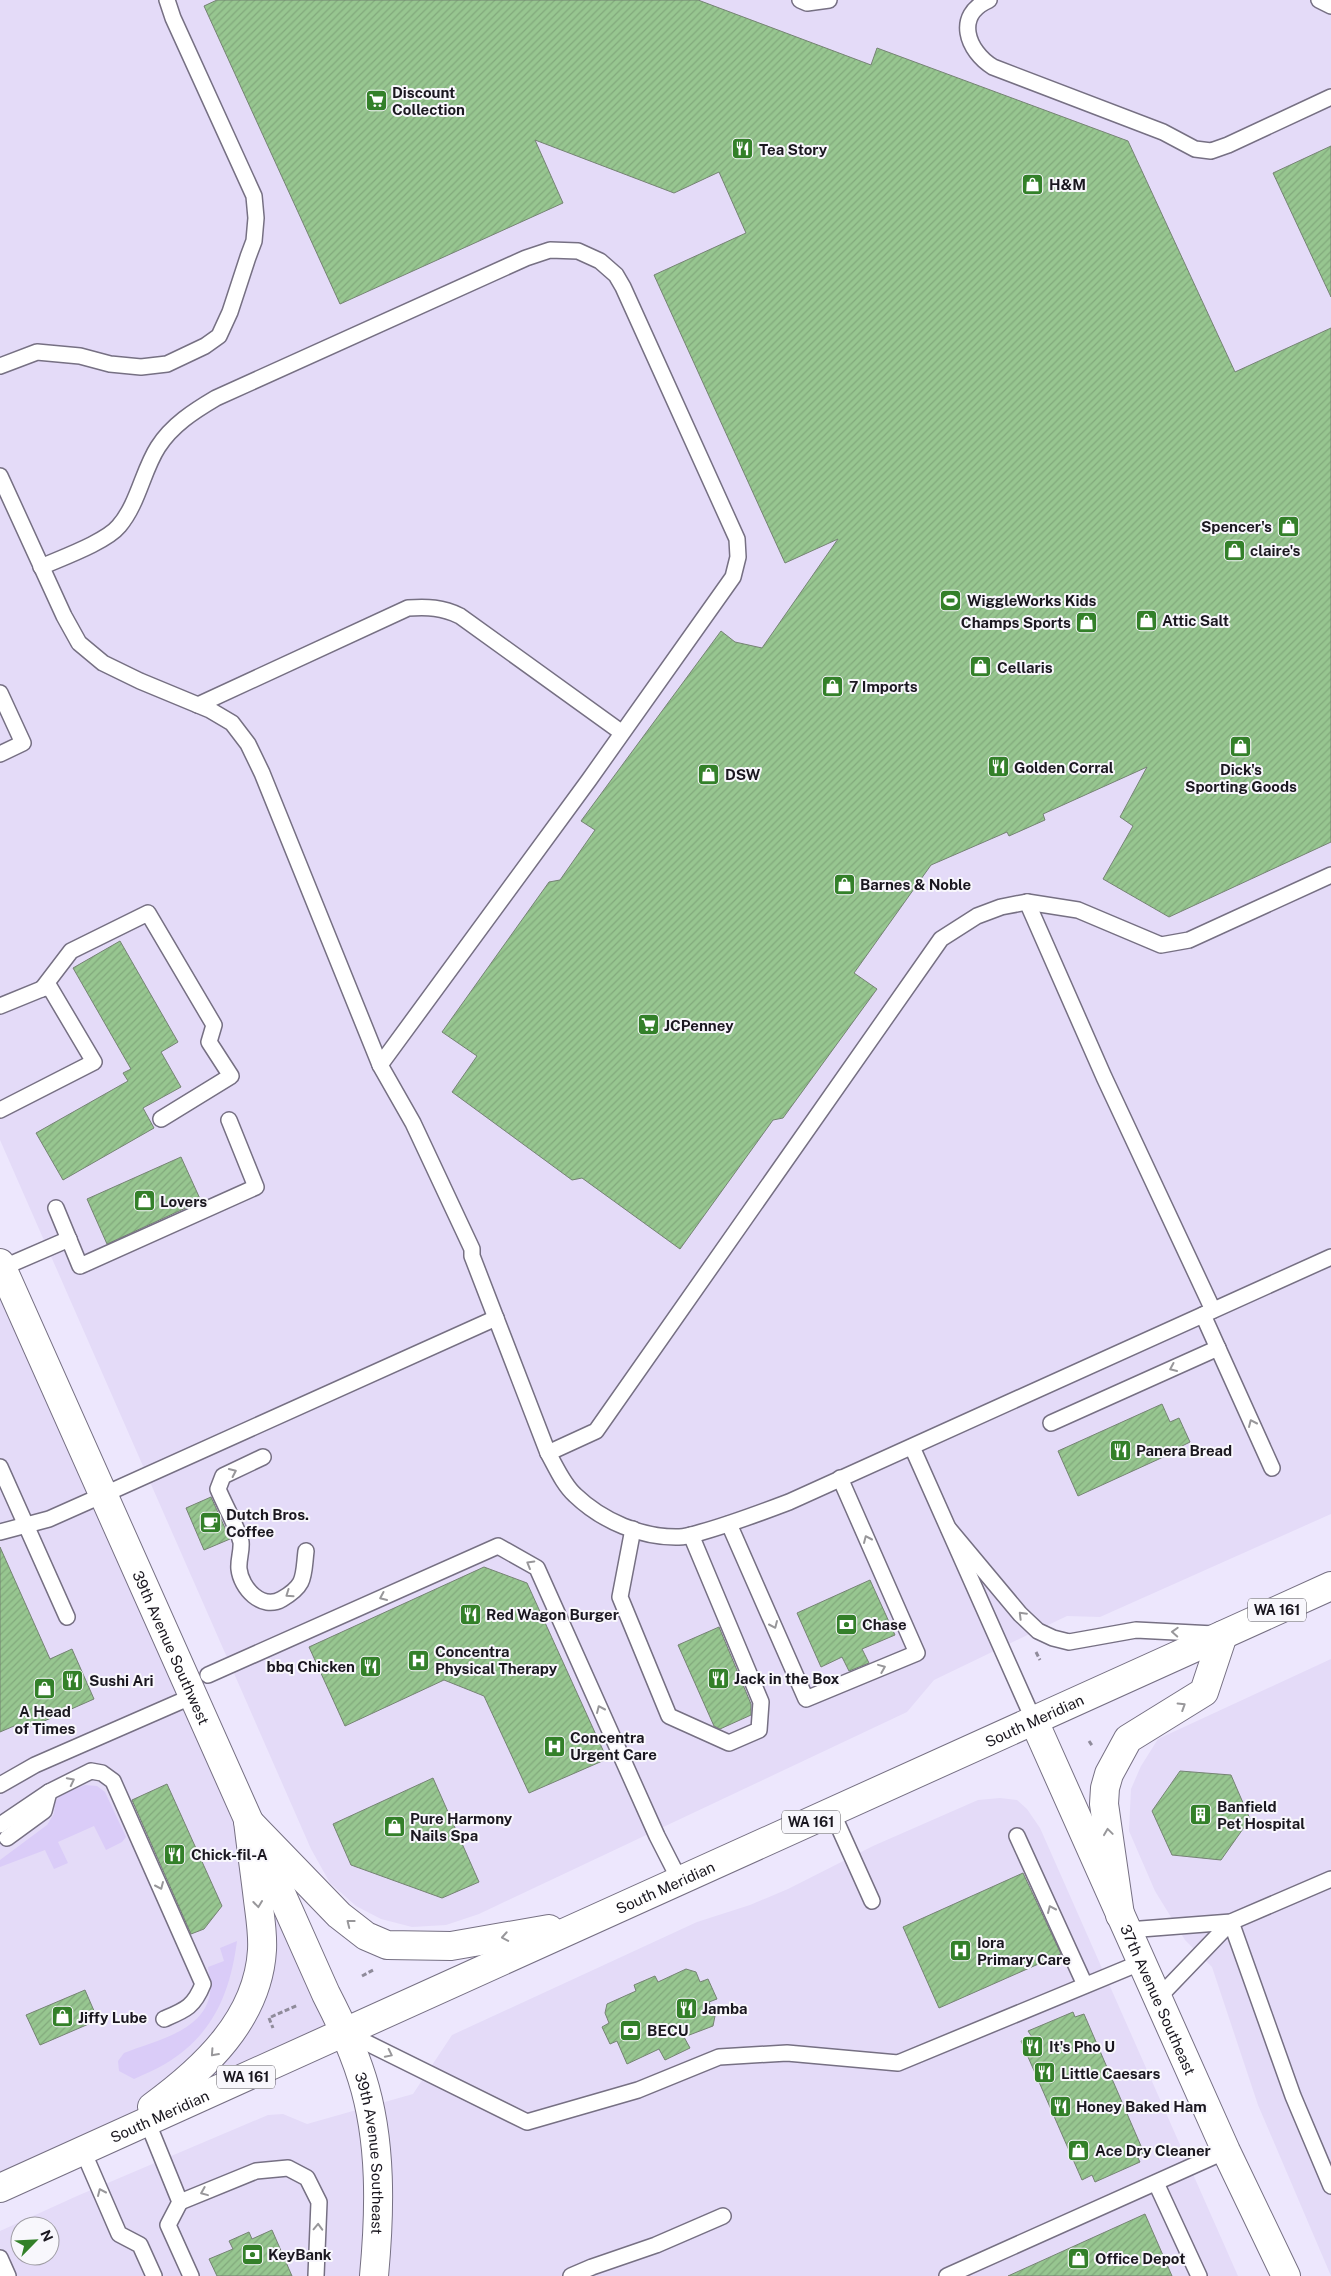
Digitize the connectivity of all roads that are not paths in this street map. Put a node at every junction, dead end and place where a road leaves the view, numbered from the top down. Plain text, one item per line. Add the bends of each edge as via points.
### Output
1 (168, 0) edge
2 (800, 0) edge
3 (829, 0) edge
4 (989, 0) edge
5 (1320, 0) edge
6 (1331, 6) edge
7 (1331, 97) edge
8 (0, 366) edge
9 (0, 476) edge
10 (41, 567) junction
11 (0, 693) edge
12 (198, 705) junction
13 (621, 732) junction
14 (0, 754) edge
15 (1331, 875) edge
16 (1027, 902) junction
17 (42, 988) junction
18 (0, 1006) edge
19 (380, 1066) junction
20 (0, 1110) edge
21 (161, 1120) dead end
22 (229, 1120) dead end
23 (56, 1208) dead end
24 (69, 1239) junction
25 (1331, 1257) edge
26 (1, 1266) edge
27 (1208, 1312) junction
28 (496, 1318) junction
29 (1218, 1348) junction
30 (1051, 1423) dead end
31 (912, 1447) junction
32 (548, 1453) junction
33 (263, 1457) dead end
34 (0, 1468) edge
35 (1272, 1468) dead end
36 (840, 1478) junction
37 (103, 1496) junction
38 (729, 1524) junction
39 (26, 1525) junction
40 (949, 1529) junction
41 (633, 1530) junction
42 (0, 1532) edge
43 (691, 1535) junction
44 (306, 1551) dead end
45 (1331, 1586) edge
46 (67, 1617) dead end
47 (1223, 1634) junction
48 (200, 1685) junction
49 (1034, 1721) junction
50 (0, 1785) edge
51 (832, 1812) junction
52 (248, 1821) junction
53 (3, 1832) edge
54 (1018, 1836) dead end
55 (1331, 1879) edge
56 (680, 1881) junction
57 (872, 1901) dead end
58 (1230, 1922) junction
59 (588, 1923) junction
60 (1124, 1923) junction
61 (1142, 1962) junction
62 (1085, 1985) junction
63 (1158, 1998) junction
64 (164, 2019) dead end
65 (345, 2032) junction
66 (147, 2121) junction
67 (112, 2138) junction
68 (83, 2150) junction
69 (1226, 2151) junction
70 (1156, 2183) junction
71 (1331, 2186) edge
72 (0, 2188) edge
73 (180, 2202) junction
74 (723, 2216) dead end
75 (0, 2258) edge
76 (8, 2276) edge
77 (154, 2276) edge
78 (190, 2276) edge
79 (316, 2276) edge
80 (374, 2276) edge
81 (571, 2276) edge
82 (947, 2276) edge
83 (1199, 2276) edge
84 (1286, 2276) edge

1 - 8 lane via 173,18 254,196 254,241 219,336 167,364 141,367 37,352
2 - 3 lane via 808,3
4 - 7 lane via 974,9 968,23 969,40 983,61 1163,132 1195,149 1211,151 1228,145
5 - 6 lane
9 - 10 lane
10 - 12 lane via 79,643 103,663
10 - 13 lane via 108,536 119,527 158,447 192,412 216,398 526,258 550,250 578,251 600,261 616,275 623,287 738,539 733,577
11 - 14 lane via 24,743
12 - 13 lane via 408,608 433,606 460,616
12 - 19 lane via 232,723 248,744
13 - 19 lane
15 - 16 lane via 1189,940 1161,945 1078,910
16 - 27 lane
16 - 32 lane via 977,916 941,939 596,1431
17 - 18 lane
17 - 20 lane via 48,986 94,1062
17 - 21 lane via 71,951 148,913 214,1025 210,1042 231,1076
19 - 28 lane via 413,1123 450,1200 472,1249
22 - 24 lane via 256,1187 80,1266
23 - 24 lane
24 - 26 lane
25 - 27 lane
26 - 37 main road, 39th Avenue Southwest
27 - 29 lane
27 - 31 lane
28 - 32 lane
28 - 37 lane
29 -> 30 lane
35 -> 29 lane
31 - 36 lane
31 - 40 lane
32 - 41 lane via 575,1495 603,1516
44 -> 33 lane via 302,1582 288,1596 268,1603 256,1599 250,1592 239,1570 241,1543 218,1489 223,1476
34 - 39 lane
36 - 38 lane via 789,1502
38 -> 36 lane via 806,1699 917,1653
37 - 39 lane
37 - 48 main road, 39th Avenue Southwest
38 - 43 lane
39 - 42 lane
39 - 46 lane
47 -> 40 lane via 1136,1630 1069,1642 1053,1638 1038,1631 1020,1614
40 - 49 lane
41 - 43 lane via 654,1536
41 - 43 lane via 620,1597 669,1716 729,1744 759,1730 760,1702
45 - 47 main road, South Meridian / WA 161
47 - 49 main road, South Meridian / WA 161
60 -> 47 main road via 1104,1804 1109,1774 1128,1739 1204,1692
48 - 50 lane
48 - 52 main road, 39th Avenue Southwest
56 -> 48 lane via 538,1568 498,1546 271,1647
49 - 51 main road, South Meridian / WA 161
49 - 60 main road, 37th Avenue Southeast
51 - 56 main road, South Meridian / WA 161
51 - 57 lane
59 -> 52 main road via 451,1946 387,1945 366,1936 339,1915
52 - 65 main road, 39th Avenue Southwest
52 -> 67 main road via 262,1950 247,2006 233,2032 213,2056 180,2087
53 -> 64 lane via 48,1792 91,1771 102,1773 114,1781 203,1984 189,2007
62 -> 54 lane
55 - 58 lane
56 - 59 main road, South Meridian / WA 161
58 - 60 lane
58 - 63 lane
58 - 71 lane via 1293,2096
59 - 65 main road, South Meridian / WA 161
60 - 61 main road, 37th Avenue Southeast
61 - 62 lane
61 - 63 main road, 37th Avenue Southeast
65 -> 62 lane via 527,2122 638,2090 719,2056 787,2053 898,2063
63 - 69 main road, 37th Avenue Southeast
65 - 66 main road, South Meridian / WA 161
65 - 80 main road, 39th Avenue Southeast via 372,2119 378,2186
66 - 67 main road, South Meridian / WA 161
66 - 73 lane
67 - 68 main road, South Meridian / WA 161
68 - 72 main road, South Meridian / WA 161
77 -> 68 lane via 140,2245 119,2234
69 - 70 lane
69 - 84 main road, 37th Avenue Southeast
70 - 82 lane
70 - 83 lane
73 - 78 lane via 168,2225
79 -> 73 lane via 319,2202 307,2178 300,2174 288,2168 256,2171
74 - 81 lane
75 - 76 lane

